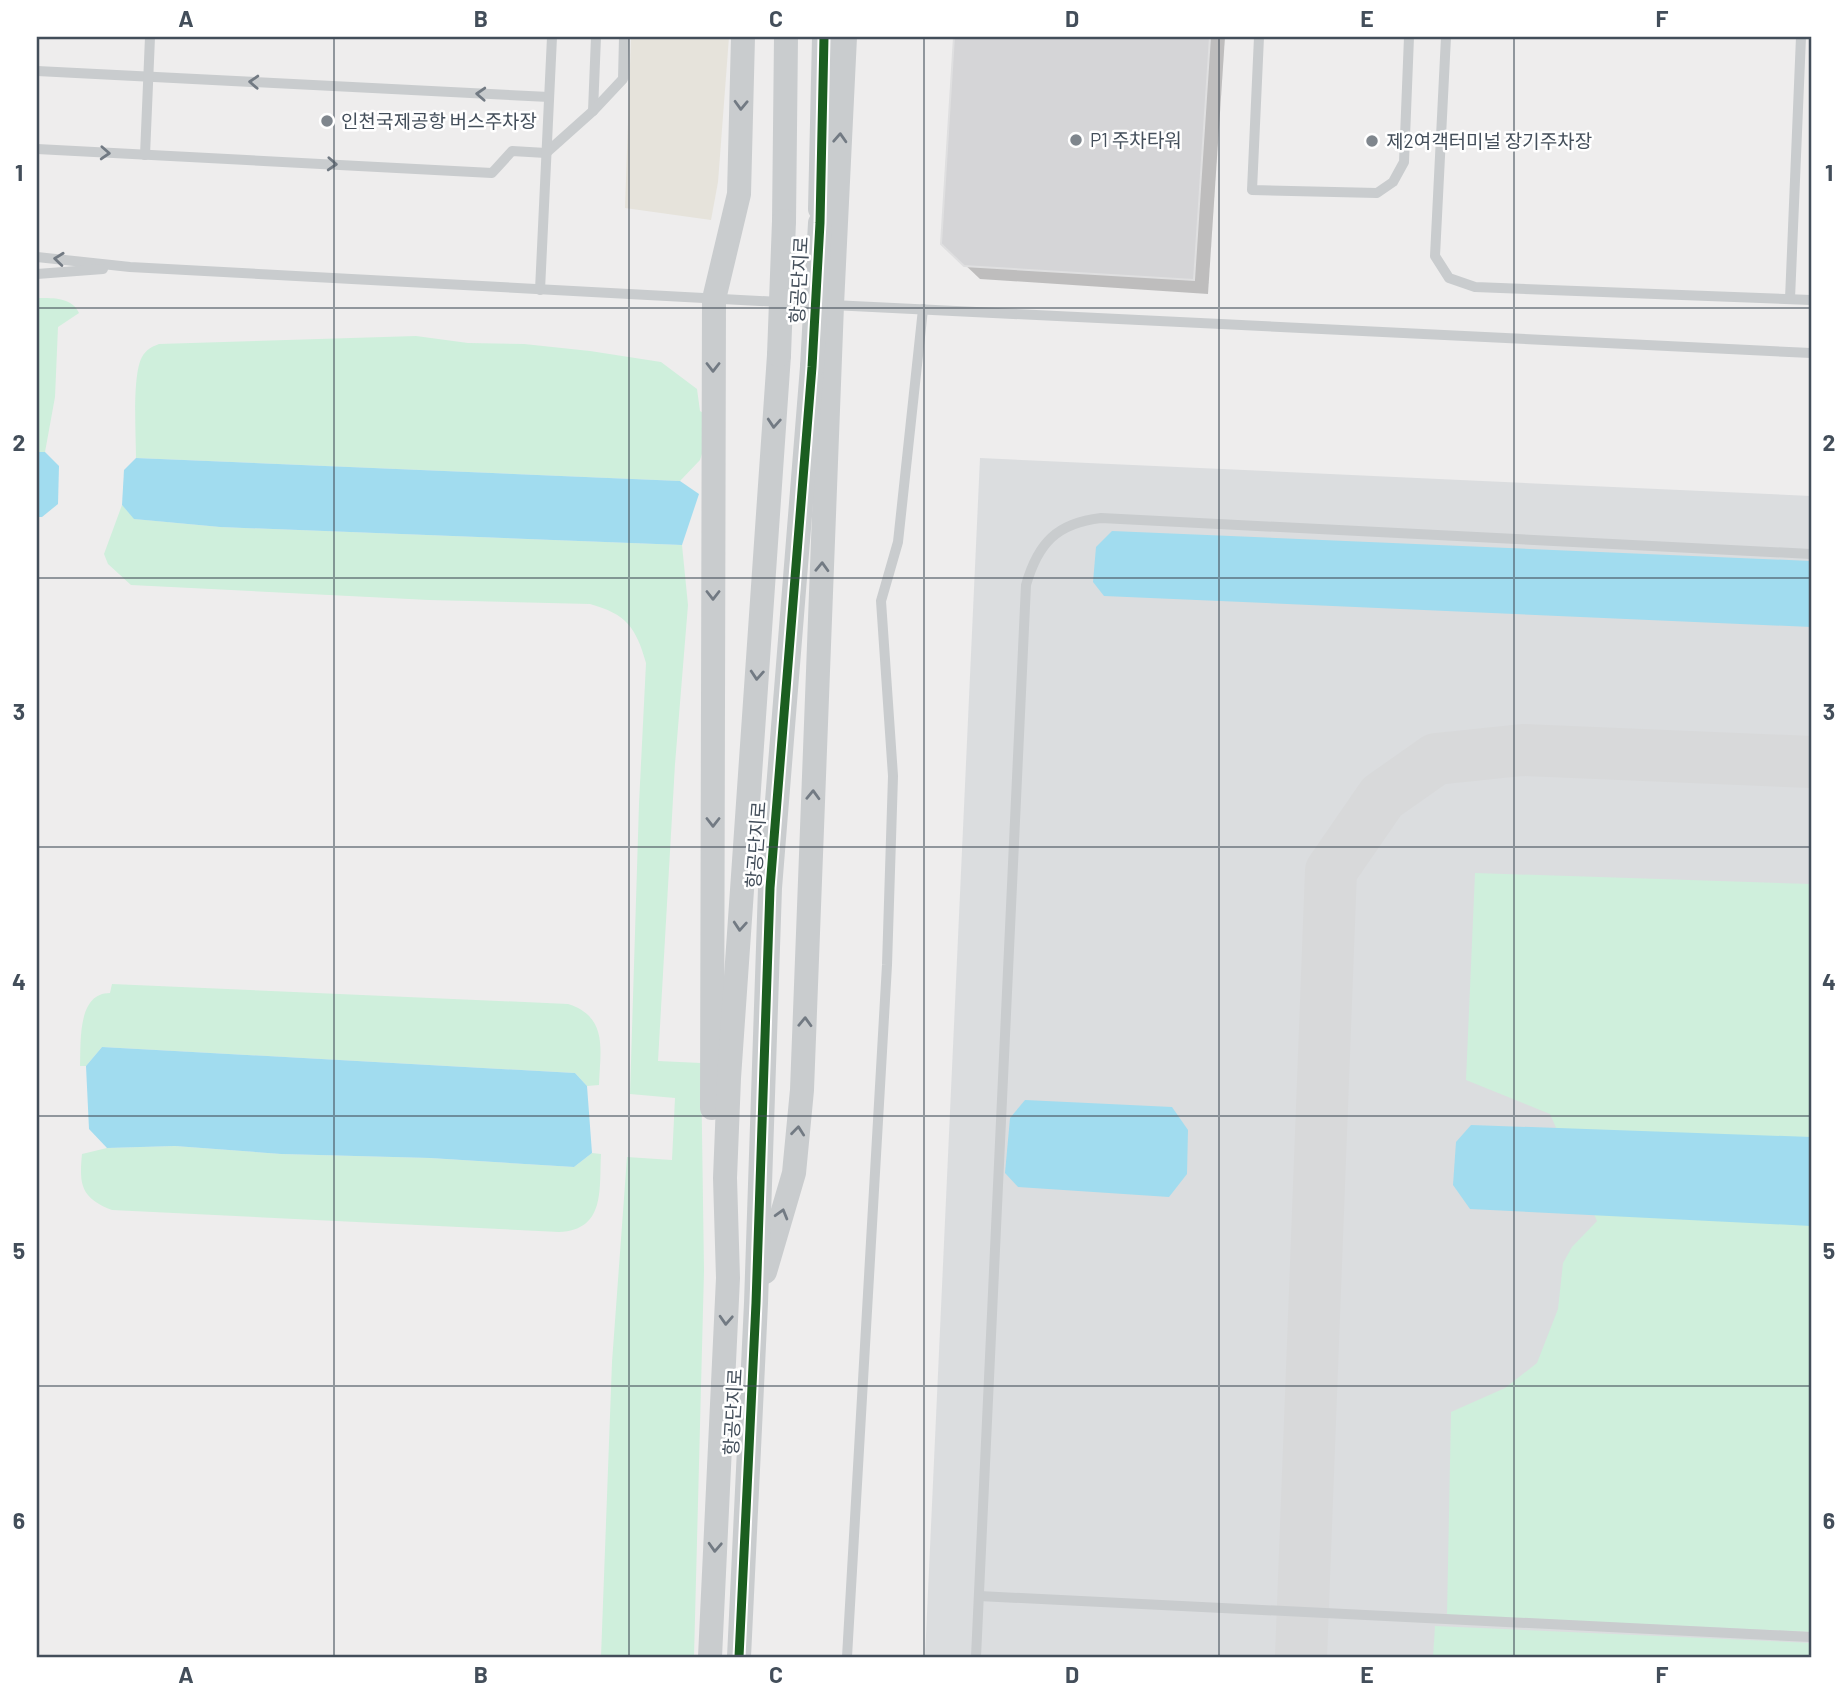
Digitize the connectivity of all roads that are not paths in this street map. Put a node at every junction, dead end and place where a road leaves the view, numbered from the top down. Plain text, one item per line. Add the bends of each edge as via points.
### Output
1 (150, 37) edge
2 (552, 37) edge
3 (596, 37) edge
4 (624, 37) edge
5 (743, 37) edge
6 (786, 37) edge
7 (824, 37) edge
8 (845, 37) edge
9 (1259, 37) edge
10 (1409, 37) edge
11 (1446, 37) edge
12 (1801, 37) edge
13 (37, 71) edge
14 (148, 77) junction
15 (549, 97) junction
16 (593, 111) junction
17 (37, 149) edge
18 (546, 153) junction
19 (145, 155) junction
20 (37, 257) edge
21 (130, 267) junction
22 (37, 274) edge
23 (540, 290) junction
24 (713, 299) junction
25 (1790, 299) junction
26 (1811, 300) edge
27 (832, 304) junction
28 (923, 309) junction
29 (1811, 353) edge
30 (1811, 554) edge
31 (721, 1078) junction
32 (756, 1303) junction
33 (979, 1596) junction
34 (1811, 1637) edge
35 (710, 1657) edge
36 (739, 1657) edge
37 (847, 1657) edge
38 (976, 1657) edge

1 - 14 lane
2 - 15 lane
3 - 16 lane
4 - 16 lane via 622,79
5 -> 24 street via 738,194
6 -> 31 street, 항공단지로, bridge via 779,355
7 - 32 street, 항공단지로, bridge via 812,368 770,888
27 -> 8 street
9 - 10 lane via 1252,190 1377,193 1393,182 1404,162
11 - 25 lane via 1435,256 1449,278 1475,287
12 - 25 lane
13 - 14 lane
15 -> 14 lane
14 - 19 lane
15 - 18 lane
16 - 18 lane
17 -> 19 lane
19 -> 18 lane via 492,173 512,151
18 - 23 lane
21 -> 20 lane
21 - 22 lane
21 - 23 lane
23 - 24 lane
24 - 27 lane
24 -> 31 street
25 - 26 lane
27 - 28 lane
32 -> 27 street via 794,1172 802,1090
28 - 29 lane
28 - 37 lane via 898,542 881,601 894,776
30 - 33 lane via 1101,518 1064,527 1040,549 1026,584
31 -> 35 street, 항공단지로 via 718,1177 728,1278
32 - 36 street, 항공단지로
33 - 34 lane
33 - 38 lane

